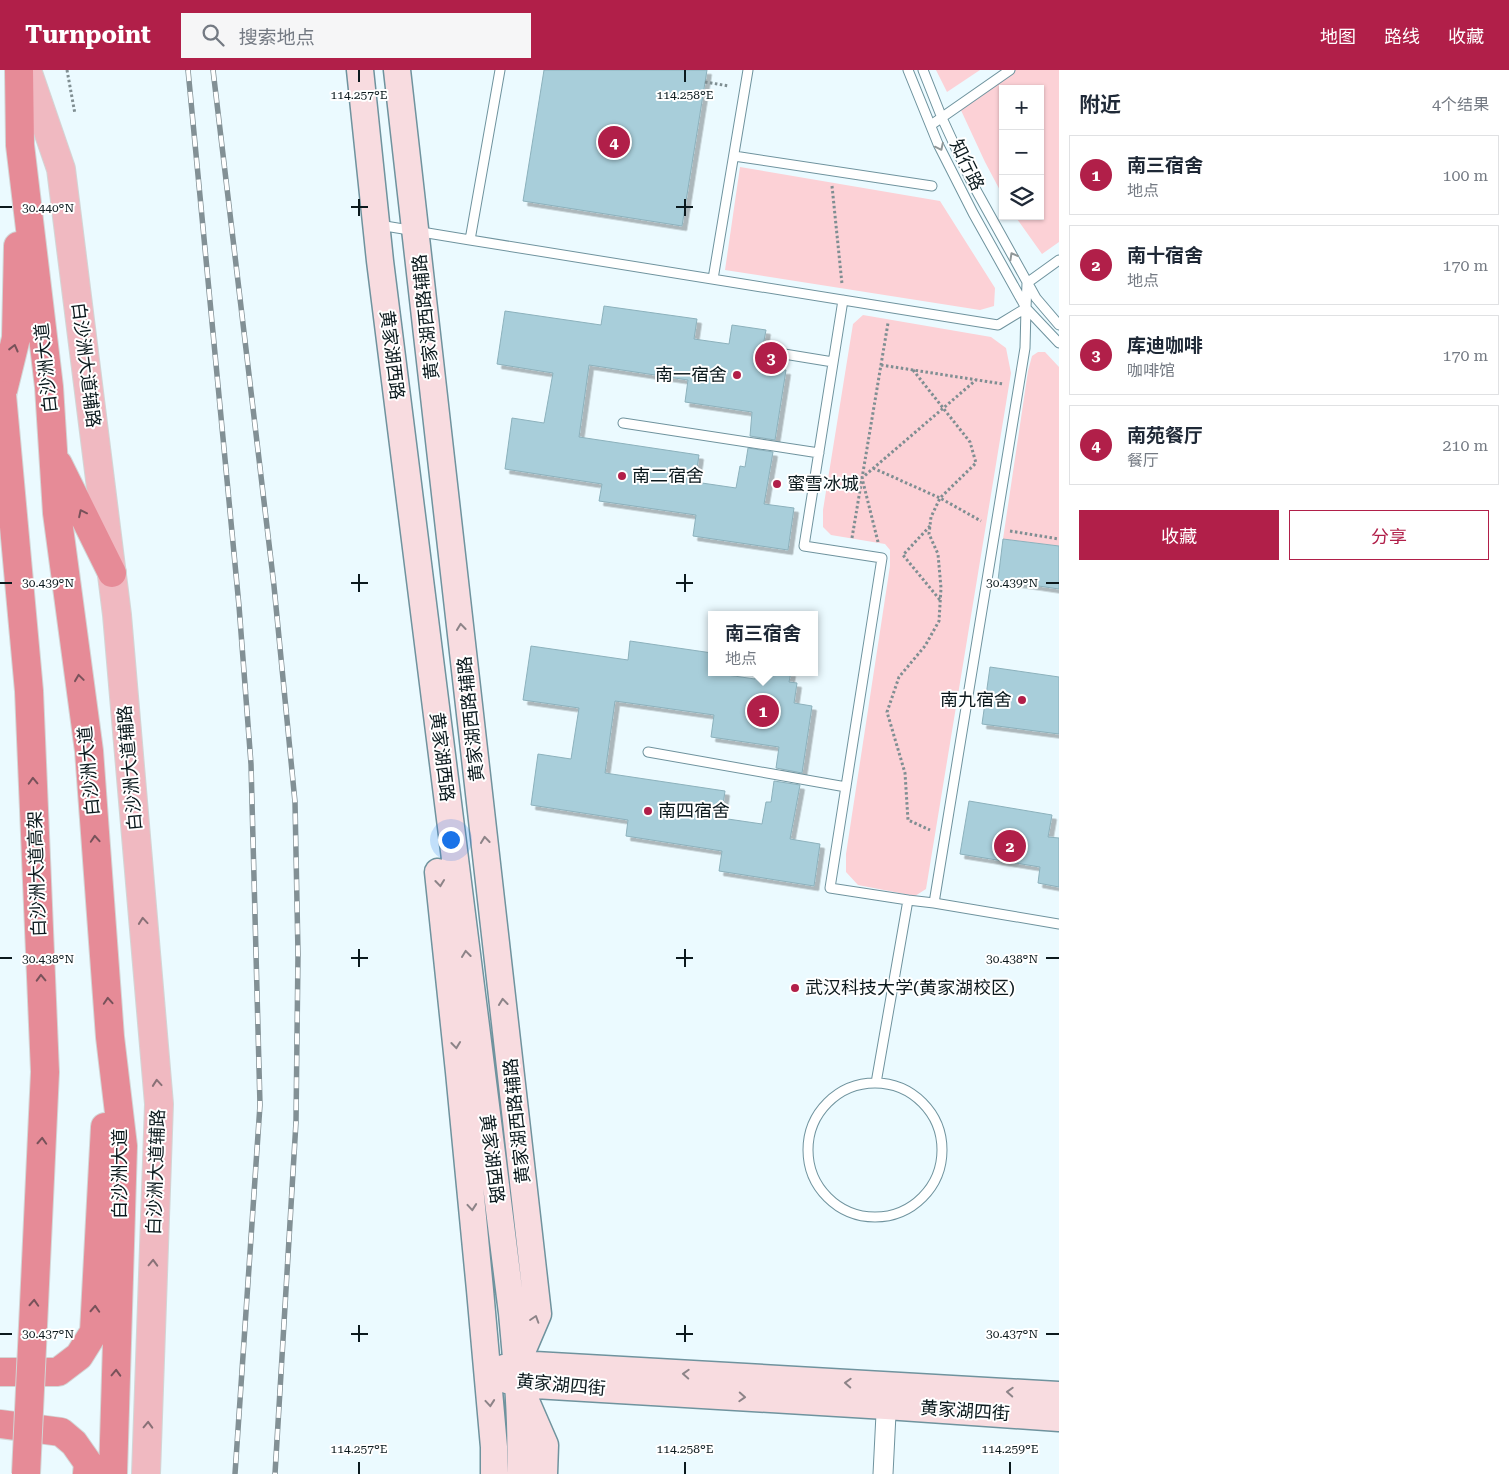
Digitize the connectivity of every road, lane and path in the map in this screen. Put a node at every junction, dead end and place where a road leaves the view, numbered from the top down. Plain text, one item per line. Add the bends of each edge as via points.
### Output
1 (19, 70) edge
2 (27, 70) edge
3 (67, 70) edge
4 (346, 70) edge
5 (360, 70) edge
6 (397, 70) edge
7 (500, 70) edge
8 (748, 70) edge
9 (908, 70) edge
10 (923, 70) edge
11 (1010, 70) edge
12 (705, 82) dead end
13 (745, 88) junction
14 (75, 114) dead end
15 (942, 118) junction
16 (931, 125) junction
17 (20, 146) junction
18 (734, 156) junction
19 (830, 171) junction
20 (932, 186) dead end
21 (376, 224) junction
22 (416, 230) junction
23 (470, 240) junction
24 (1059, 260) edge
25 (713, 279) junction
26 (1027, 282) junction
27 (844, 300) junction
28 (890, 307) junction
29 (1026, 308) junction
30 (1059, 325) edge
31 (1059, 343) edge
32 (833, 362) junction
33 (880, 365) junction
34 (775, 369) dead end
35 (913, 370) junction
36 (976, 380) junction
37 (1, 387) edge
38 (1019, 387) junction
39 (943, 408) junction
40 (623, 423) dead end
41 (819, 453) junction
42 (53, 454) junction
43 (873, 468) junction
44 (862, 478) junction
45 (940, 498) junction
46 (930, 526) junction
47 (996, 529) junction
48 (1059, 539) edge
49 (849, 553) junction
50 (882, 558) junction
51 (112, 573) junction
52 (940, 600) junction
53 (648, 752) dead end
54 (846, 787) junction
55 (945, 837) junction
56 (908, 900) junction
57 (934, 903) junction
58 (1059, 924) edge
59 (110, 1037) junction
60 (876, 1083) junction
61 (0, 1372) edge
62 (487, 1373) junction
63 (518, 1374) junction
64 (887, 1395) junction
65 (1059, 1395) edge
66 (1059, 1418) edge
67 (0, 1424) edge
68 (26, 1474) edge
69 (87, 1474) edge
70 (113, 1474) edge
71 (146, 1474) edge
72 (494, 1474) edge
73 (520, 1474) edge
74 (544, 1474) edge
75 (883, 1474) edge

1 - 17 highway, 白沙洲大道
2 - 51 main road, 白沙洲大道辅路 via 61,169
3 - 14 path
4 -> 62 main road, 黄家湖西路 via 356,176 405,554
5 - 21 main road, 黄家湖西路
6 - 22 main road, 黄家湖西路辅路
7 - 23 lane
8 - 13 lane
9 - 16 lane, 知行路
10 - 15 lane, 知行路
11 - 15 lane
12 - 13 path
13 - 18 lane
15 - 16 lane
26 -> 15 lane, 知行路 via 971,181
16 -> 29 lane, 知行路 via 973,213
37 -> 17 highway, 白沙洲大道高架 via 16,338
17 - 42 highway, 白沙洲大道 via 49,387
18 - 19 lane
18 - 25 lane
19 - 20 lane
19 - 27 path
21 - 22 lane
63 -> 21 main road, 黄家湖西路
22 - 23 lane
63 -> 22 main road, 黄家湖西路辅路 via 538,1314
23 - 25 lane
24 - 26 lane
25 - 27 lane
26 - 29 lane
26 - 30 lane, 知行路
27 - 28 lane
27 - 32 lane
28 - 29 lane via 998,324
28 - 33 path
29 - 31 lane, 知行路
29 - 38 lane via 1025,348
32 - 34 lane via 778,353
32 - 41 lane
33 - 35 path
33 - 44 path
35 - 36 path
35 - 39 path
36 - 38 path
36 - 39 path
68 -> 37 highway, 白沙洲大道高架, bridge via 45,1072 29,690
38 - 47 lane
39 - 43 path
39 - 45 path via 970,442 976,463
40 - 41 lane
41 - 49 lane via 804,546
51 -> 42 highway
59 -> 42 highway, 白沙洲大道 via 89,751 57,513
43 - 44 path
43 - 45 path
44 - 49 path
44 - 50 path
45 - 46 path
45 - 47 path
46 - 52 path via 929,534 938,554
46 - 52 path via 903,555
47 - 48 path
47 - 55 lane
49 - 50 lane
50 - 54 lane
71 -> 51 main road, 白沙洲大道辅路 via 159,1104
52 - 55 path via 939,621 925,646 899,677 887,712 905,773 908,820
53 - 54 lane
54 - 56 lane via 830,888
55 - 57 lane
56 - 57 lane
56 - 60 lane
57 - 58 lane
61 -> 59 highway via 58,1372 79,1356 94,1332
70 -> 59 highway, 白沙洲大道 via 123,1146
60 - 60 lane via 853,1087 833,1098 818,1115 809,1136 808,1159 815,1180 828,1198 847,1211 870,1217 891,1215 911,1207 927,1193 938,1174 942,1153 940,1132 931,1112 916,1097 897,1087
62 - 63 main road, 黄家湖四街
62 -> 72 main road, 黄家湖西路
63 - 64 main road, 黄家湖四街
63 - 73 main road, 黄家湖西路
63 - 74 main road via 545,1445
65 -> 64 main road, 黄家湖四街
64 - 66 main road, 黄家湖四街
64 - 75 street
67 - 69 highway via 62,1432 88,1464

